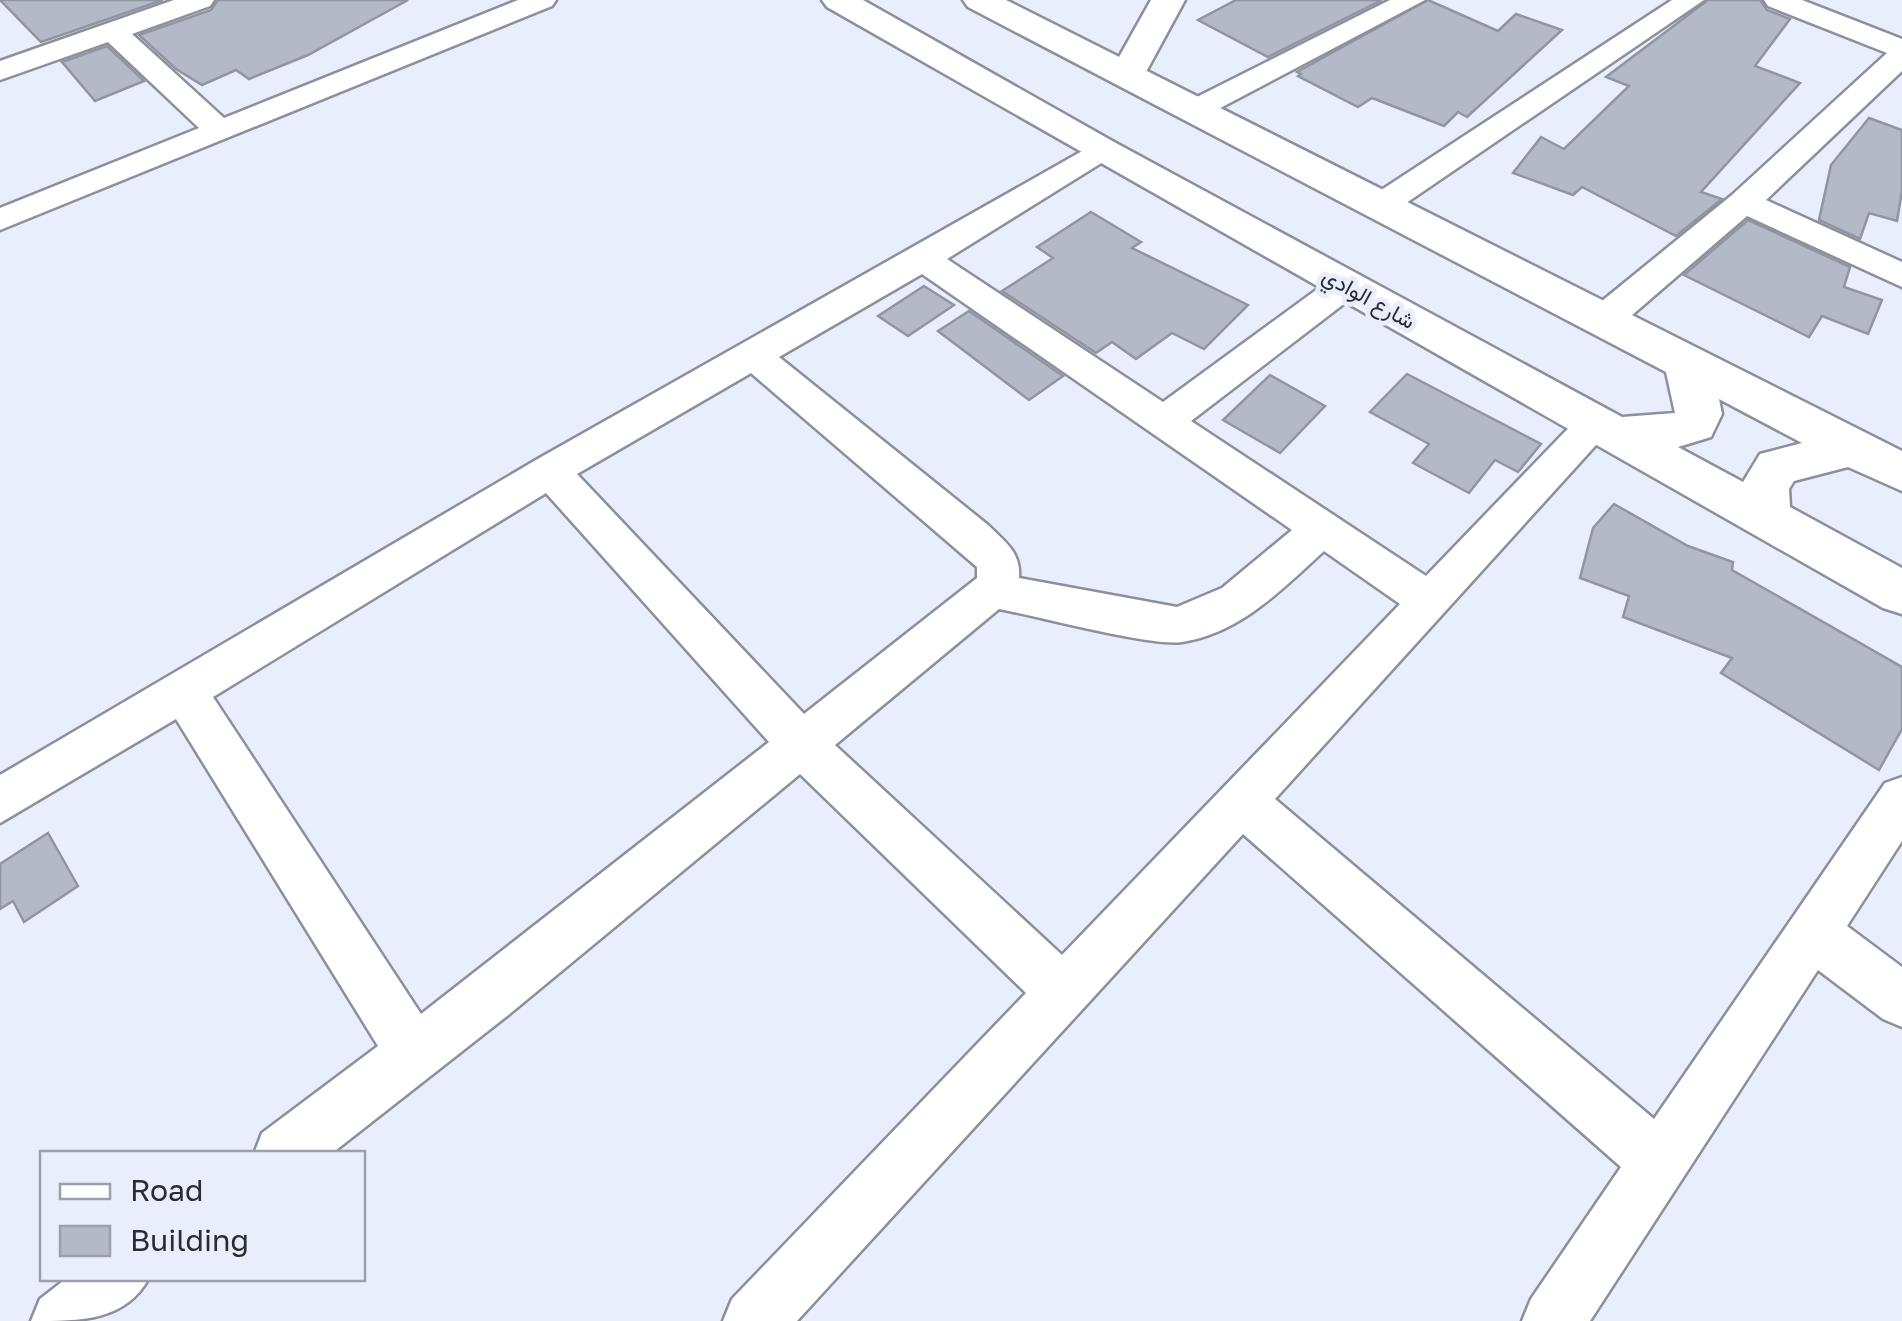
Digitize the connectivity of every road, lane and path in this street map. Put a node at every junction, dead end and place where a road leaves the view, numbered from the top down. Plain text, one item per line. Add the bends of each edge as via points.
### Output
1 (200, 0) edge
2 (542, 0) edge
3 (839, 0) edge
4 (980, 0) edge
5 (1168, 0) edge
6 (1411, 0) edge
7 (1690, 0) edge
8 (1778, 0) edge
9 (113, 31) junction
10 (1902, 52) edge
11 (0, 72) edge
12 (1127, 76) junction
13 (1194, 110) junction
14 (220, 131) junction
15 (1100, 150) junction
16 (1744, 202) junction
17 (1381, 205) junction
18 (0, 220) edge
19 (923, 259) junction
20 (1902, 276) edge
21 (1346, 286) junction
22 (1604, 319) junction
23 (754, 356) junction
24 (1687, 364) junction
25 (1166, 420) junction
26 (1605, 429) junction
27 (1885, 456) edge
28 (550, 471) junction
29 (1765, 515) junction
30 (1322, 528) junction
31 (992, 590) junction
32 (1902, 593) edge
33 (1428, 600) junction
34 (184, 692) junction
35 (801, 744) junction
36 (1902, 799) edge
37 (0, 802) edge
38 (1243, 803) junction
39 (1812, 932) junction
40 (1064, 992) junction
41 (1902, 1000) edge
42 (415, 1054) junction
43 (287, 1151) edge
44 (1659, 1161) junction
45 (114, 1281) edge
46 (62, 1321) edge
47 (754, 1321) edge
48 (1553, 1321) edge

1 - 9 street
2 - 14 street
3 - 15 main road, شارع الوادي
4 - 12 main road
5 - 12 main road
6 - 13 street
7 - 17 street
8 - 10 street
9 - 11 street
9 - 14 street
10 - 16 street
12 - 13 main road
13 - 17 main road
14 - 18 street
15 - 19 street
15 - 21 main road, شارع الوادي
16 - 20 street
16 - 22 street
17 - 22 main road
19 - 23 street
19 - 25 street
21 - 25 street
21 - 26 main road, شارع الوادي
22 - 24 main road
23 - 28 street
23 - 31 street via 986,550 1000,570
24 - 26 main road via 1699,414 1694,425 1661,434
24 - 27 main road
25 - 30 street
26 - 29 main road, شارع الوادي
26 - 33 street
27 - 29 main road via 1777,468 1764,488
28 - 34 street
28 - 35 street
29 - 32 main road, شارع الوادي
30 - 31 street via 1201,622 1177,625
30 - 33 street
31 - 35 street
33 - 38 street
34 - 37 street
34 - 42 street
35 - 40 street
35 - 42 street
36 - 39 street
38 - 40 street
38 - 44 street
39 - 41 street
39 - 44 street
40 - 47 street
42 - 43 street
44 - 48 street
45 - 46 street

